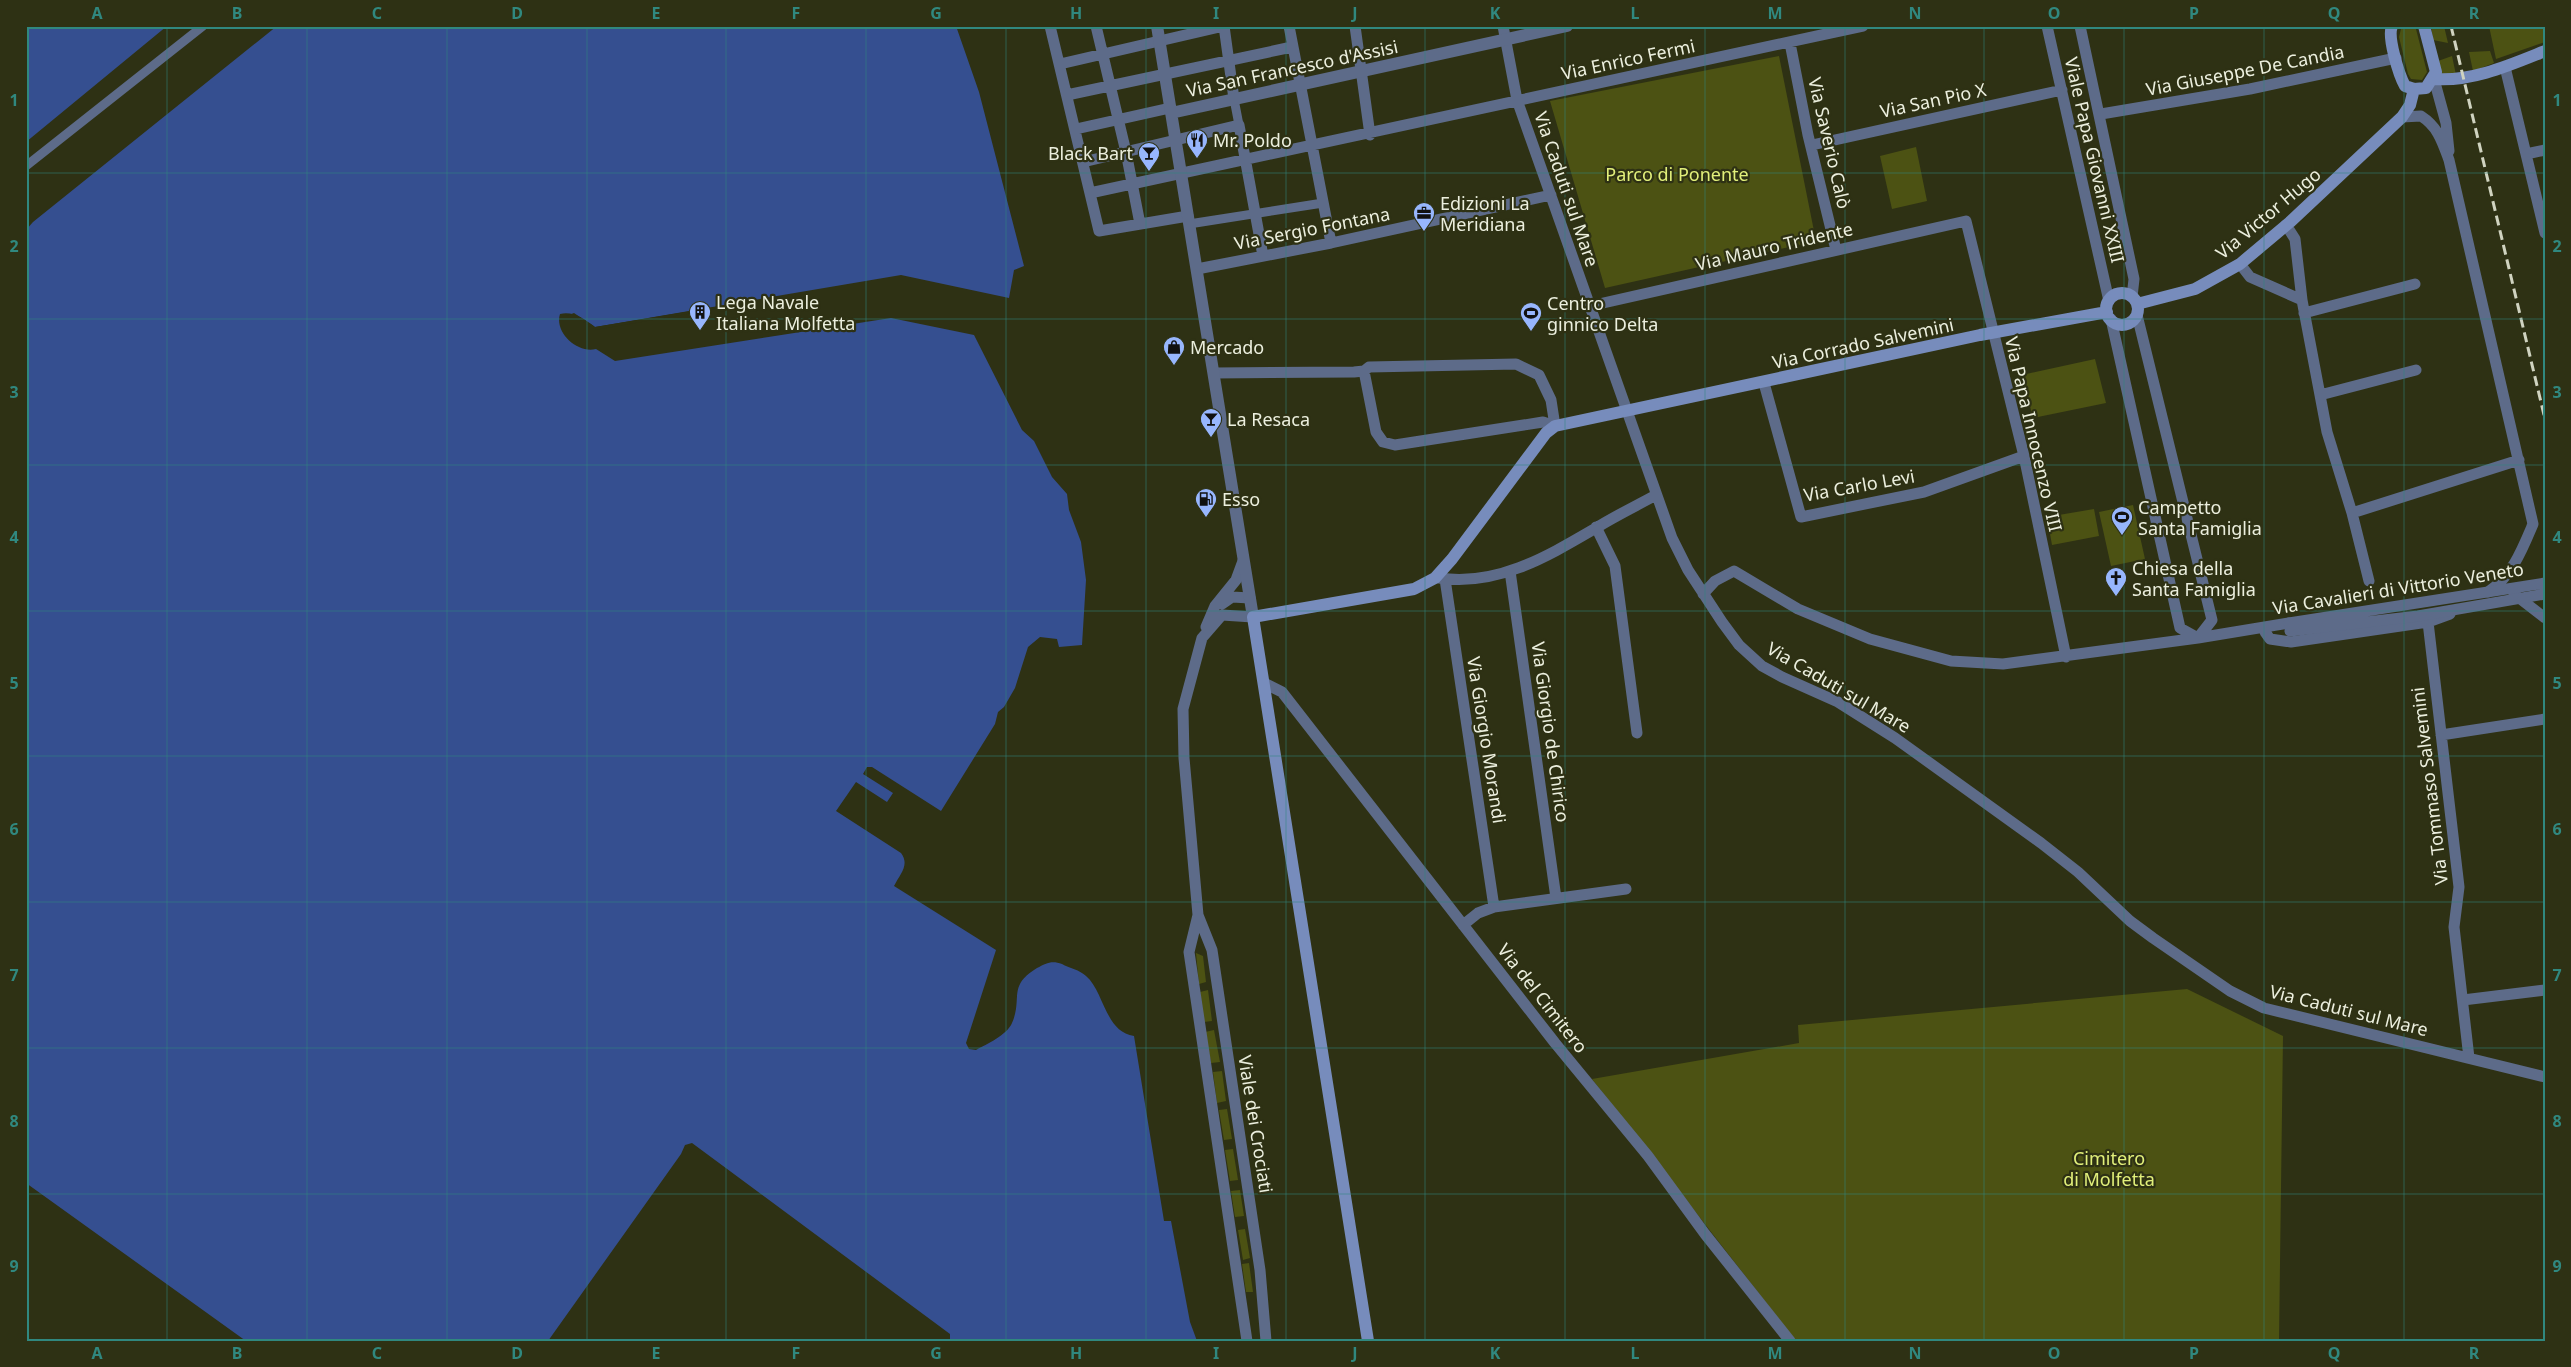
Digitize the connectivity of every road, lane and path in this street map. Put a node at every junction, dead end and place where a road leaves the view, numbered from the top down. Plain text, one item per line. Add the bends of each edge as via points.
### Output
1 (203, 26) edge
2 (1050, 26) edge
3 (1096, 26) edge
4 (1156, 26) edge
5 (1224, 26) edge
6 (1288, 26) edge
7 (1355, 26) edge
8 (1503, 26) edge
9 (1567, 26) edge
10 (1864, 26) edge
11 (2047, 26) edge
12 (2080, 26) edge
13 (2424, 26) edge
14 (2390, 28) edge
15 (1832, 30) edge
16 (1506, 40) junction
17 (1159, 41) junction
18 (1790, 43) junction
19 (1292, 47) junction
20 (2545, 51) edge
21 (1102, 53) junction
22 (2396, 58) junction
23 (1229, 60) junction
24 (1060, 64) junction
25 (2505, 67) junction
26 (1360, 71) junction
27 (1164, 74) junction
28 (2434, 79) junction
29 (1300, 84) junction
30 (1110, 86) junction
31 (2414, 89) junction
32 (2062, 90) junction
33 (1067, 95) junction
34 (1234, 99) junction
35 (1517, 100) junction
36 (1170, 110) junction
37 (2100, 114) junction
38 (2402, 118) junction
39 (1119, 120) junction
40 (1239, 125) junction
41 (1076, 129) junction
42 (1370, 135) junction
43 (1176, 140) junction
44 (1812, 145) junction
45 (1311, 146) junction
46 (2545, 150) edge
47 (1126, 152) junction
48 (2526, 154) junction
49 (2449, 160) junction
50 (1245, 161) junction
51 (1083, 162) junction
52 (26, 166) edge
53 (1181, 174) junction
54 (1133, 184) junction
55 (1090, 193) junction
56 (1551, 195) junction
57 (1323, 203) junction
58 (1255, 214) junction
59 (1189, 220) junction
60 (1966, 221) joint
61 (1140, 224) junction
62 (2286, 225) junction
63 (2545, 234) edge
64 (1331, 243) junction
65 (1836, 250) junction
66 (1263, 256) junction
67 (2240, 264) junction
68 (1197, 269) junction
69 (2414, 284) dead end
70 (2302, 300) junction
71 (2136, 305) junction
72 (1590, 306) junction
73 (2109, 311) junction
74 (2304, 313) junction
75 (1992, 333) junction
76 (2416, 370) dead end
77 (1364, 371) junction
78 (1214, 373) junction
79 (1764, 383) junction
80 (2320, 395) junction
81 (1627, 410) junction
82 (1555, 426) junction
83 (2024, 456) junction
84 (2518, 460) junction
85 (1656, 495) junction
86 (2352, 512) junction
87 (1596, 527) junction
88 (1244, 561) junction
89 (1510, 571) junction
90 (1440, 578) junction
91 (2369, 580) dead end
92 (2545, 583) edge
93 (2501, 584) junction
94 (1703, 594) junction
95 (2545, 594) edge
96 (1250, 598) junction
97 (1213, 610) junction
98 (1253, 617) junction
99 (2545, 618) edge
100 (2428, 622) junction
101 (2289, 627) junction
102 (2265, 632) junction
103 (1202, 638) junction
104 (2198, 638) junction
105 (2066, 657) junction
106 (1264, 683) junction
107 (2545, 719) edge
108 (1637, 733) dead end
109 (2441, 735) junction
110 (1626, 889) dead end
111 (1556, 898) junction
112 (1494, 907) junction
113 (1198, 916) junction
114 (1464, 925) junction
115 (2545, 990) edge
116 (2463, 1000) junction
117 (2469, 1058) junction
118 (2545, 1077) edge
119 (1247, 1341) edge
120 (1266, 1341) edge
121 (1368, 1341) edge
122 (1790, 1341) edge

1 - 52 street
2 - 24 street
3 - 21 street
4 - 17 street
5 - 17 street
5 - 23 street
6 - 19 street
7 - 26 street
8 - 16 street, Via Caduti sul Mare
9 - 16 street, Via San Francesco d'Assisi
10 - 15 street, Via Enrico Fermi
11 - 32 street, Viale Papa Giovanni XXIII
12 - 37 street, Viale Papa Giovanni XXIII
13 - 28 main road via 2436,72
14 - 22 main road
15 - 18 street, Via Enrico Fermi
16 - 26 street, Via San Francesco d'Assisi
16 - 35 street, Via Caduti sul Mare
17 - 21 street
17 - 27 street
18 - 35 street, Via Enrico Fermi
18 - 44 street, Via Saverio Calò
19 - 23 street
19 - 29 street
20 - 25 main road
21 - 24 street
21 - 30 street
22 - 31 main road via 2405,86
22 - 37 street, Via Giuseppe De Candia via 2250,89
23 - 27 street
23 - 34 street
24 - 33 street
25 - 28 main road via 2456,79
25 - 48 street
26 - 29 street, Via San Francesco d'Assisi
26 - 42 street
27 - 30 street
27 - 36 street
28 - 31 main road via 2426,88
28 - 49 street via 2450,140
29 - 34 street, Via San Francesco d'Assisi
29 - 45 street
30 - 33 street
30 - 39 street
31 - 38 main road via 2410,106
32 - 44 street, Via San Pio X
32 - 73 street, Viale Papa Giovanni XXIII
33 - 41 street
34 - 36 street, Via San Francesco d'Assisi
34 - 40 street
35 - 42 street, Via Enrico Fermi
35 - 56 street, Via Caduti sul Mare
36 - 39 street
36 - 43 street
37 - 71 street, Viale Papa Giovanni XXIII via 2134,279
38 - 49 street via 2421,116 2431,123 2438,131
38 - 62 main road, Via Victor Hugo
39 - 41 street
39 - 47 street
40 - 43 street
40 - 50 street
41 - 51 street
42 - 45 street, Via Enrico Fermi
43 - 47 street
43 - 53 street
44 - 65 street, Via Saverio Calò
45 - 50 street, Via Enrico Fermi
45 - 57 street
46 - 48 street
47 - 51 street
47 - 54 street
48 - 63 street
49 - 84 street
50 - 53 street, Via Enrico Fermi
50 - 58 street
51 - 55 street
53 - 54 street, Via Enrico Fermi
53 - 59 street
54 - 55 street, Via Enrico Fermi
54 - 61 street
55 - 61 street via 1099,231
56 - 64 street, Via Sergio Fontana
56 - 72 street, Via Caduti sul Mare
57 - 58 street
57 - 64 street
58 - 59 street
58 - 66 street
59 - 61 street
59 - 68 street
60 - 65 street, Via Mauro Tridente
60 - 75 street, Via Papa Innocenzo VIII
62 - 67 main road, Via Victor Hugo
62 - 70 street via 2295,239
64 - 66 street, Via Sergio Fontana
65 - 72 street, Via Mauro Tridente
66 - 68 street, Via Sergio Fontana
67 - 70 street via 2250,277
67 - 71 main road, Via Victor Hugo via 2195,289
68 - 78 street
69 - 74 street
70 - 74 street
71 - 73 main road via 2120,294
71 - 73 main road via 2125,325
71 - 104 street, Viale Papa Giovanni XXIII via 2212,620
72 - 81 street, Via Caduti sul Mare
73 - 75 main road, Via Corrado Salvemini
73 - 104 street, Viale Papa Giovanni XXIII via 2180,628
74 - 80 street
75 - 79 main road, Via Corrado Salvemini
75 - 83 street, Via Papa Innocenzo VIII
76 - 80 street
77 - 78 street
77 - 82 street via 1369,366 1516,364 1539,375 1551,400
77 - 82 street via 1376,432 1383,442 1395,445 1543,422
78 - 88 street
79 - 81 main road, Via Corrado Salvemini
79 - 83 street, Via Carlo Levi via 1801,517 1924,492
80 - 86 street via 2327,432
81 - 82 main road, Via Corrado Salvemini
81 - 85 street, Via Caduti sul Mare
82 - 90 main road
83 - 105 street, Via Papa Innocenzo VIII
84 - 86 street
84 - 93 street via 2533,524 2520,555
85 - 87 street
85 - 94 street, Via Caduti sul Mare via 1678,550
86 - 91 street
87 - 89 street via 1556,551
87 - 108 street via 1615,566
88 - 96 street
88 - 97 street via 1236,580
89 - 90 street via 1456,581
89 - 111 street, Via Giorgio de Chirico
90 - 98 main road via 1414,589
90 - 112 street, Via Giorgio Morandi
92 - 101 street, Via Cavalieri di Vittorio Veneto, bridge
93 - 99 street
93 - 100 street via 2465,608
94 - 105 street, Via Cavalieri di Vittorio Veneto via 1715,580 1734,571 1798,609 1861,635 1951,661 2003,664
94 - 117 street, Via Caduti sul Mare via 1739,645 1762,666 1838,702 1895,738 2041,843 2138,927 2230,991 2264,1008
95 - 101 street, Via Cavalieri di Vittorio Veneto, bridge via 2418,616
96 - 97 street via 1232,597
96 - 98 street
97 - 103 street
98 - 103 street, Viale dei Crociati via 1222,615
98 - 106 main road
100 - 102 street via 2291,642 2270,639
100 - 109 street, Via Tommaso Salvemini
101 - 102 street, Via Cavalieri di Vittorio Veneto
101 - 104 street, Via Cavalieri di Vittorio Veneto
102 - 104 street, Via Cavalieri di Vittorio Veneto
103 - 113 street, Viale dei Crociati via 1183,709 1184,758
104 - 105 street, Via Cavalieri di Vittorio Veneto
106 - 114 street, Via del Cimitero via 1282,692
106 - 121 main road
107 - 109 street
109 - 116 street, Via Tommaso Salvemini via 2459,887 2454,928
110 - 111 street
111 - 112 street
112 - 114 street via 1478,913
113 - 119 street, Viale dei Crociati via 1189,952
113 - 120 street, Viale dei Crociati via 1212,950 1260,1270
114 - 122 street, Via del Cimitero
115 - 116 street
116 - 117 street, Via Tommaso Salvemini
117 - 118 street, Via Caduti sul Mare

